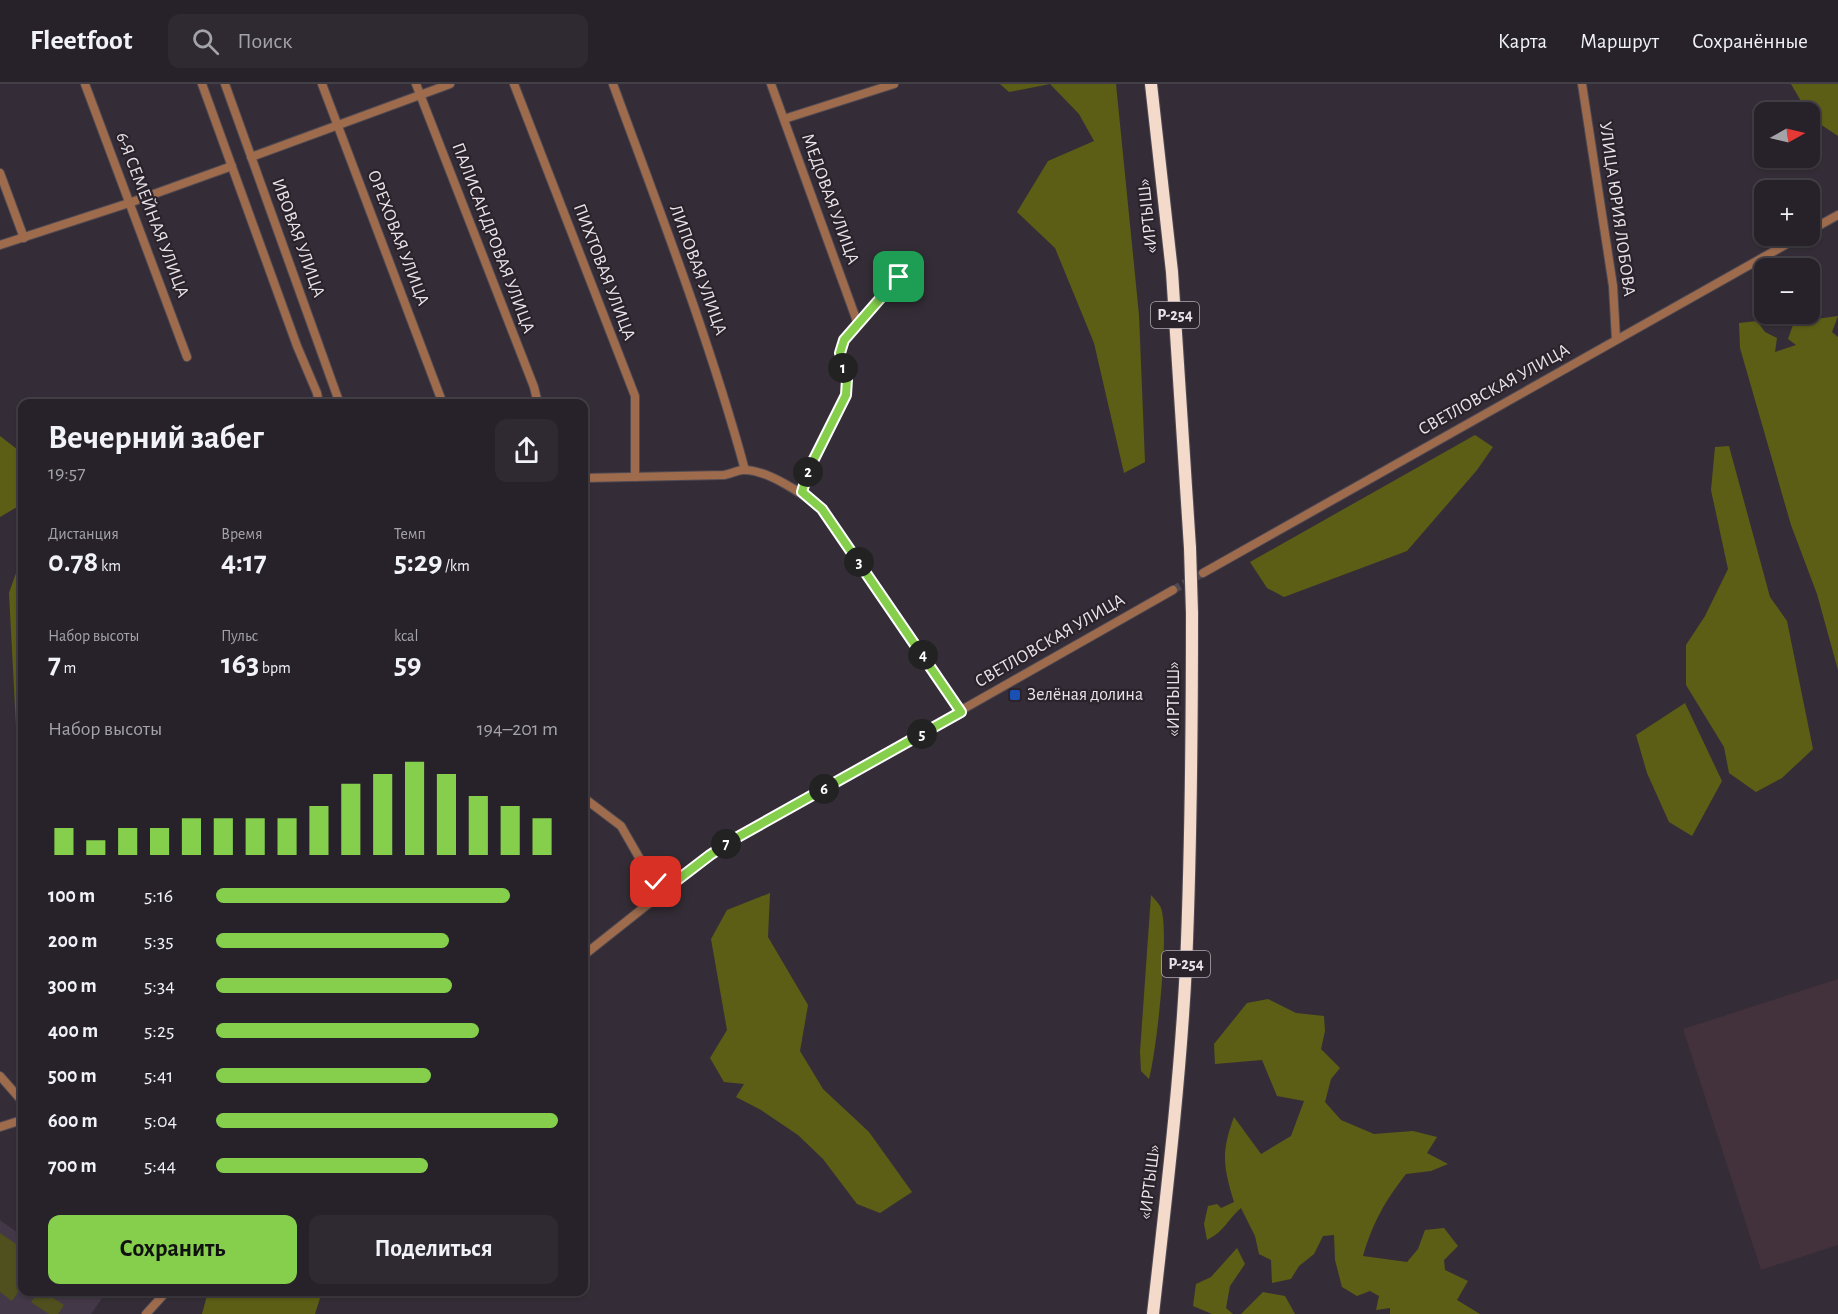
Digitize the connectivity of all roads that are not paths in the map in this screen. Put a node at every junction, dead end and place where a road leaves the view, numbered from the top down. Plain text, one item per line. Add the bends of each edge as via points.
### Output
1 (85, 84) edge
2 (202, 84) edge
3 (225, 84) edge
4 (322, 84) edge
5 (416, 84) edge
6 (450, 84) edge
7 (514, 84) edge
8 (613, 84) edge
9 (771, 84) edge
10 (894, 84) edge
11 (1151, 84) edge
12 (1582, 84) edge
13 (420, 94) junction
14 (784, 119) junction
15 (336, 124) junction
16 (251, 157) junction
17 (232, 166) junction
18 (0, 174) edge
19 (129, 203) junction
20 (1838, 215) edge
21 (1820, 225) edge
22 (24, 238) junction
23 (0, 245) edge
24 (1783, 246) edge
25 (899, 277) dead end
26 (858, 324) junction
27 (1617, 339) junction
28 (187, 357) dead end
29 (318, 399) edge
30 (338, 399) edge
31 (441, 399) edge
32 (537, 399) edge
33 (745, 470) junction
34 (635, 477) junction
35 (588, 478) edge
36 (802, 492) junction
37 (1203, 573) tunnel mouth
38 (1173, 590) tunnel mouth
39 (961, 712) junction
40 (588, 801) edge
41 (663, 891) junction
42 (588, 952) edge
43 (0, 1076) edge
44 (18, 1096) edge
45 (18, 1121) edge
46 (0, 1127) edge
47 (162, 1296) edge
48 (146, 1314) edge
49 (1152, 1314) edge

1 - 19 street, 6-Я СЕМЕЙНАЯ УЛИЦА
2 - 17 street, ИВОВАЯ УЛИЦА
3 - 16 street, ИВОВАЯ УЛИЦА
4 - 15 street, ОРЕХОВАЯ УЛИЦА
5 - 13 street, ПАЛИСАНДРОВАЯ УЛИЦА
6 - 13 street
7 - 34 street, ПИХТОВАЯ УЛИЦА via 635,396
8 - 33 street, ЛИПОВАЯ УЛИЦА via 699,318
9 - 14 street, МЕДОВАЯ УЛИЦА
10 - 14 street
11 - 49 highway, «ИРТЫШ» / Р-254, bridge via 1172,272 1192,613 1186,967 1173,1146
12 - 27 street, УЛИЦА ЮРИЯ ЛОБОВА via 1614,286
13 - 15 street
13 - 32 street, ПАЛИСАНДРОВАЯ УЛИЦА
14 - 26 street, МЕДОВАЯ УЛИЦА
15 - 16 street
15 - 31 street, ОРЕХОВАЯ УЛИЦА
16 - 30 street, ИВОВАЯ УЛИЦА
17 - 19 street
17 - 29 street, ИВОВАЯ УЛИЦА
18 - 22 street
19 - 22 street
19 - 28 street, 6-Я СЕМЕЙНАЯ УЛИЦА
20 - 21 street
22 - 23 street
24 - 27 street, СВЕТЛОВСКАЯ УЛИЦА
25 - 26 street
26 - 36 street via 844,340 840,353 847,379 846,395 808,471
27 - 37 street, СВЕТЛОВСКАЯ УЛИЦА
33 - 34 street via 724,475
33 - 36 street
34 - 35 street
36 - 39 street via 822,509
38 - 39 street, СВЕТЛОВСКАЯ УЛИЦА
39 - 41 street, СВЕТЛОВСКАЯ УЛИЦА via 736,838
40 - 41 street via 621,826
41 - 42 street, СВЕТЛОВСКАЯ УЛИЦА
43 - 44 street
45 - 46 street
47 - 48 street

